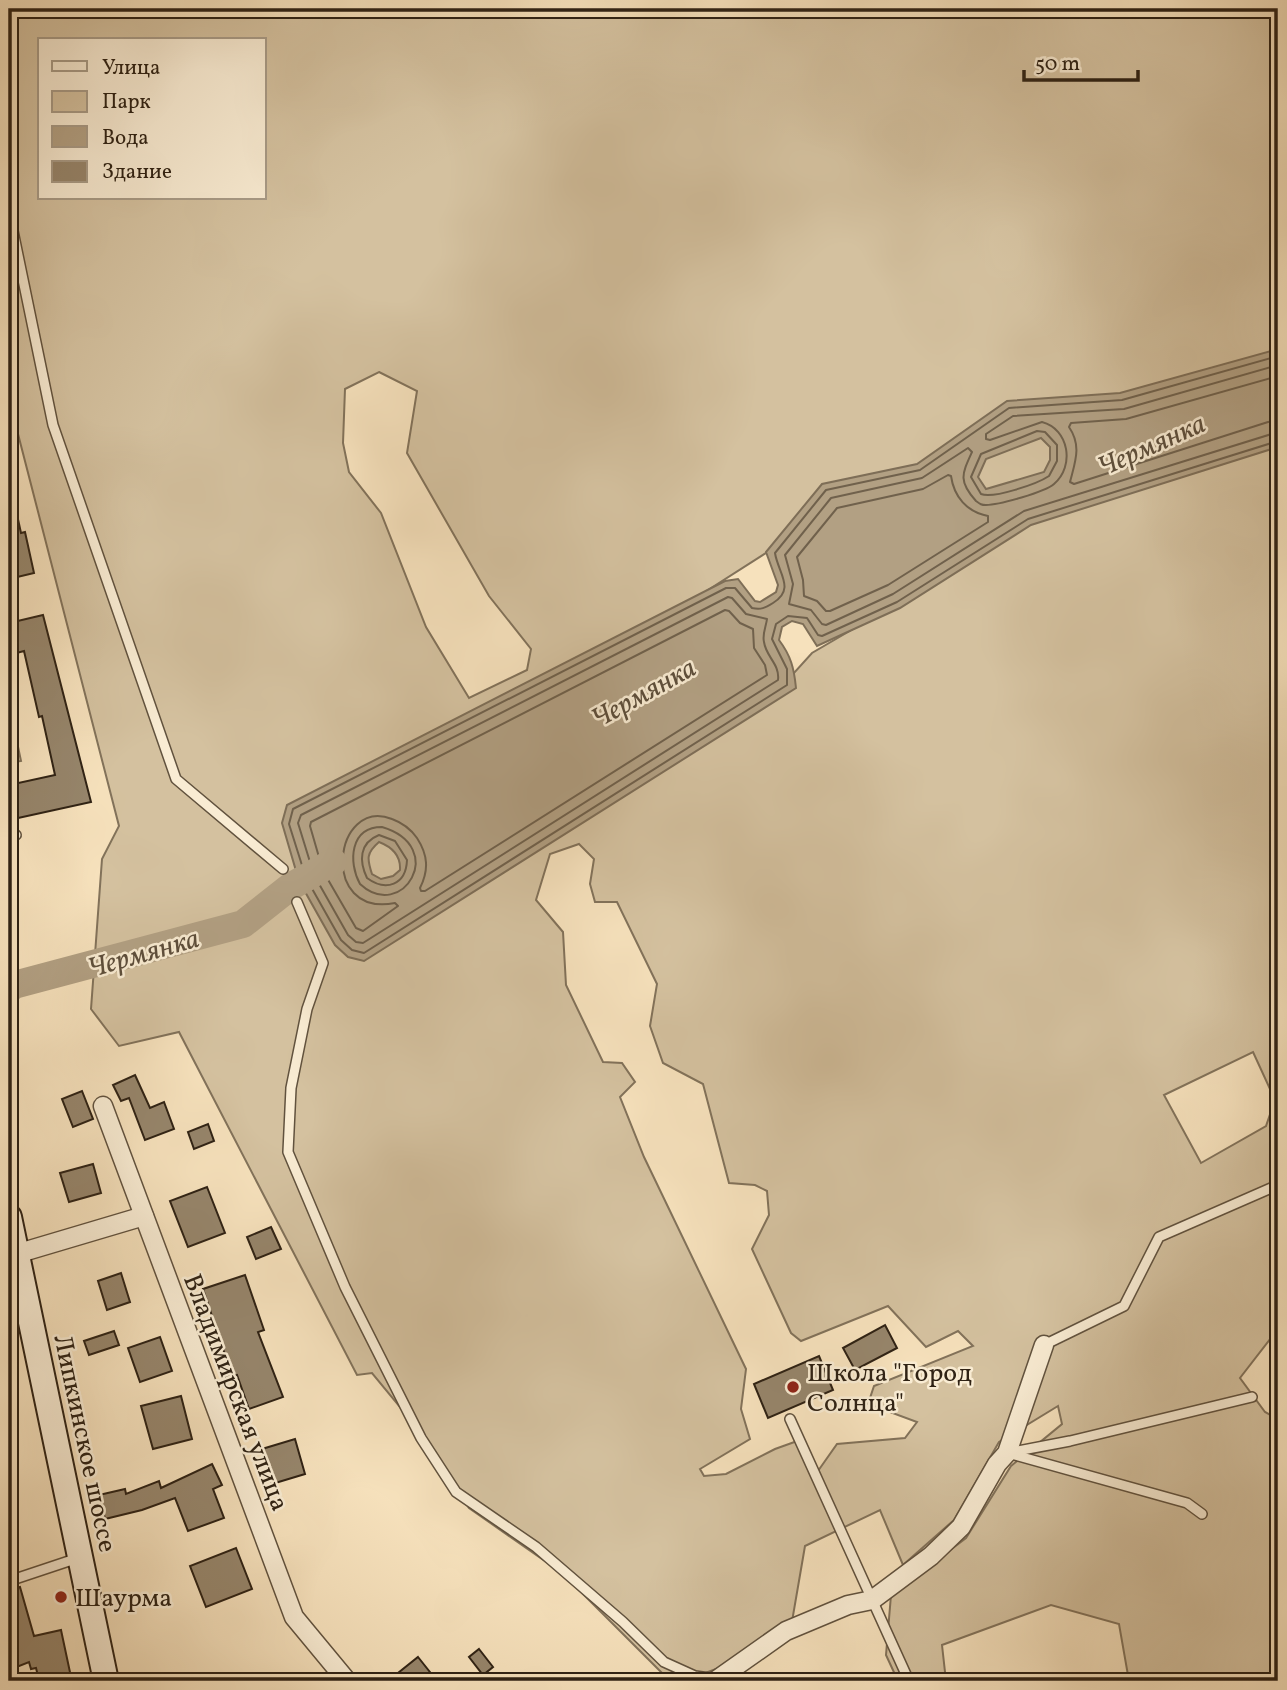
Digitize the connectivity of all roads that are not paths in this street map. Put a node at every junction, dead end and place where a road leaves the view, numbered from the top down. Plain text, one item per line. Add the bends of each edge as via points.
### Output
1 (9, 219) edge
2 (283, 869) dead end
3 (298, 902) dead end
4 (103, 1106) dead end
5 (1278, 1185) edge
6 (144, 1216) junction
7 (9, 1217) edge
8 (16, 1254) junction
9 (1044, 1345) joint
10 (1252, 1397) dead end
11 (790, 1419) dead end
12 (1007, 1453) junction
13 (1202, 1514) dead end
14 (80, 1557) junction
15 (9, 1581) edge
16 (872, 1600) junction
17 (101, 1680) edge
18 (717, 1680) edge
19 (347, 1681) edge
20 (909, 1681) edge

1 - 2 lane via 53,425 176,779
3 - 18 lane via 323,963 307,1009 291,1088 288,1152 345,1287 421,1438 456,1492 536,1547 664,1662
4 - 6 street, Владимирская улица
5 - 9 lane via 1159,1237 1124,1306
6 - 8 street
6 - 19 street, Владимирская улица via 294,1617
7 - 8 street, Липкинское шоссе
8 - 14 street, Липкинское шоссе
9 - 12 street
10 - 12 lane
11 - 16 lane
12 - 13 lane via 1187,1503
12 - 16 street via 961,1527
14 - 15 lane
14 - 17 street, Липкинское шоссе
16 - 18 street via 786,1631
16 - 20 lane

